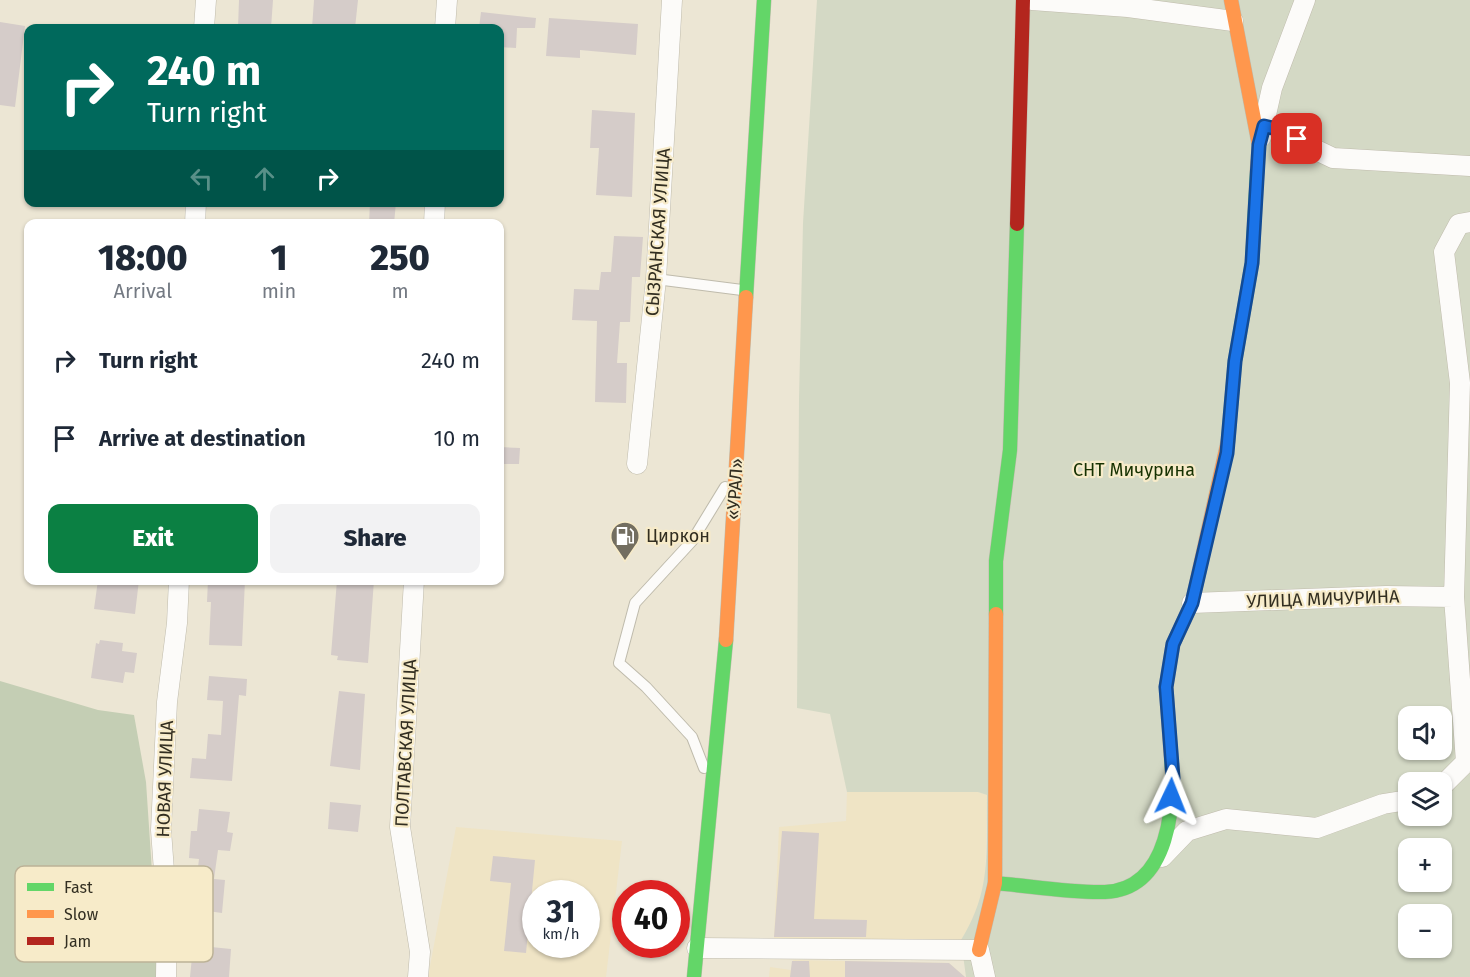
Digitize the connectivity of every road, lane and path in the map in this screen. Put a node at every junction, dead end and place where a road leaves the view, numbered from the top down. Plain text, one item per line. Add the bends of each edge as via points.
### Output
1 (206, 0) edge
2 (447, 0) edge
3 (672, 0) edge
4 (761, 0) edge
5 (1023, 0) edge
6 (1032, 0) edge
7 (1231, 0) edge
8 (1305, 0) edge
9 (1233, 21) junction
10 (204, 24) edge
11 (445, 24) edge
12 (1264, 126) junction
13 (1259, 145) junction
14 (1470, 166) edge
15 (1470, 222) edge
16 (656, 279) junction
17 (748, 291) junction
18 (637, 464) dead end
19 (737, 469) junction
20 (179, 585) edge
21 (414, 585) edge
22 (1454, 597) junction
23 (1192, 603) junction
24 (1468, 761) edge
25 (1452, 776) edge
26 (712, 789) junction
27 (1398, 802) edge
28 (164, 866) edge
29 (1150, 870) junction
30 (995, 884) junction
31 (698, 948) junction
32 (979, 950) junction
33 (166, 962) edge
34 (166, 977) edge
35 (418, 977) edge
36 (694, 977) edge
37 (985, 977) edge

1 - 10 street
2 - 11 street
3 - 16 street, СЫЗРАНСКАЯ УЛИЦА
4 - 17 main road, «УРАЛ»
5 - 30 main road via 1010,450 996,561
6 - 9 street via 1128,7
7 - 9 main road
8 - 12 street via 1272,88
9 - 13 main road
12 - 13 street
12 - 14 street via 1286,131 1308,147 1334,158
13 - 23 main road via 1252,263 1235,361 1227,453
15 - 22 street via 1459,224 1443,252 1460,383
16 - 17 lane
16 - 18 street, СЫЗРАНСКАЯ УЛИЦА
17 - 19 main road, «УРАЛ»
19 - 26 main road, «УРАЛ»
19 - 26 lane via 692,541 635,603 619,663 692,737
20 - 28 street, НОВАЯ УЛИЦА via 167,702 161,830
21 - 35 street, ПОЛТАВСКАЯ УЛИЦА via 400,827 420,952
22 - 23 street, УЛИЦА МИЧУРИНА
22 - 24 street
23 - 29 main road via 1173,644 1166,687 1173,778 1167,832
24 - 25 street
26 - 31 main road, «УРАЛ»
27 - 29 street via 1317,828 1226,819 1187,831
29 - 30 main road via 1133,884 1107,892
30 - 32 main road
31 - 32 street
31 - 36 main road, «УРАЛ»
32 - 37 street
33 - 34 street, НОВАЯ УЛИЦА

